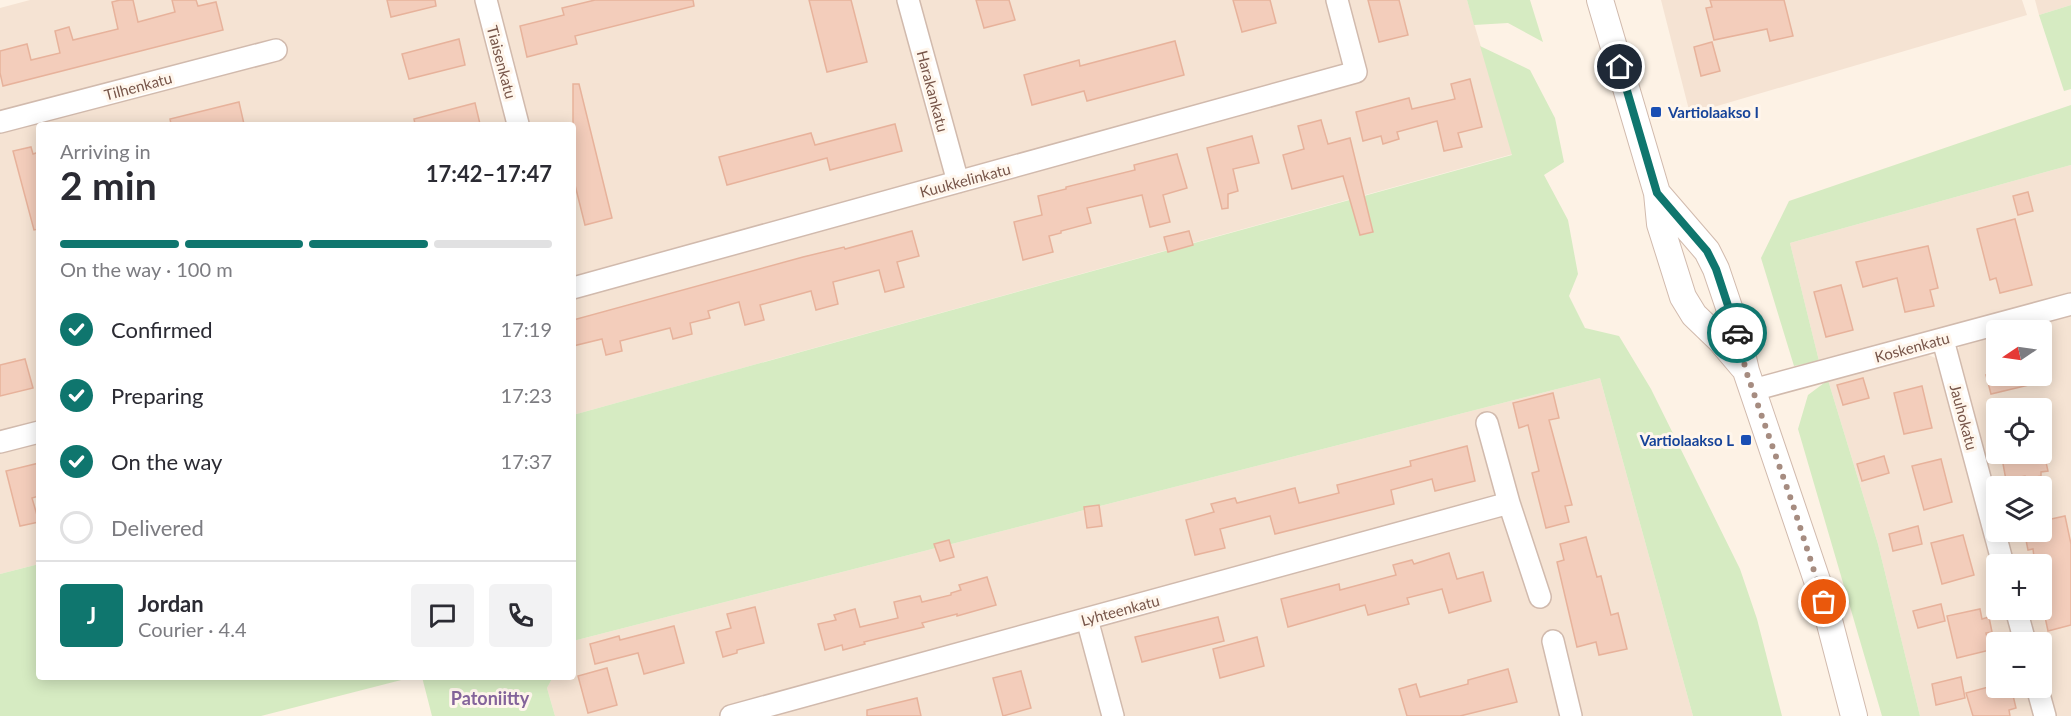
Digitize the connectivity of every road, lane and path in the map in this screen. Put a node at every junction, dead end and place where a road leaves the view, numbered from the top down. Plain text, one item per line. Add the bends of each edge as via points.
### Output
1 (486, 0) edge
2 (908, 0) edge
3 (1337, 0) edge
4 (1606, 2) edge
5 (276, 50) dead end
6 (0, 122) edge
7 (517, 122) edge
8 (958, 182) junction
9 (1657, 193) junction
10 (576, 287) edge
11 (2071, 304) edge
12 (1942, 340) junction
13 (1749, 381) junction
14 (1487, 423) dead end
15 (36, 433) edge
16 (0, 442) edge
17 (1509, 503) junction
18 (2001, 554) edge
19 (1540, 597) dead end
20 (1087, 619) junction
21 (1552, 641) dead end
22 (2040, 698) edge
23 (731, 716) edge
24 (1113, 716) edge
25 (1571, 716) edge
26 (1854, 716) edge
27 (2045, 716) edge

1 - 7 street, Tiaisenkatu
2 - 8 street, Harakankatu
3 - 8 street, Kuukkelinkatu via 1356,72
4 - 9 street
5 - 6 street, Tilhenkatu
8 - 10 street, Kuukkelinkatu
9 - 13 street via 1707,251 1716,269
9 - 13 street via 1660,224 1683,297 1694,315 1730,350
11 - 12 street, Koskenkatu
12 - 13 street, Koskenkatu
12 - 18 street, Jauhokatu
13 - 26 street via 1824,602
14 - 17 street
15 - 16 street
17 - 19 street
17 - 20 street, Lyhteenkatu
20 - 23 street, Lyhteenkatu
20 - 24 street
21 - 25 street
22 - 27 street

